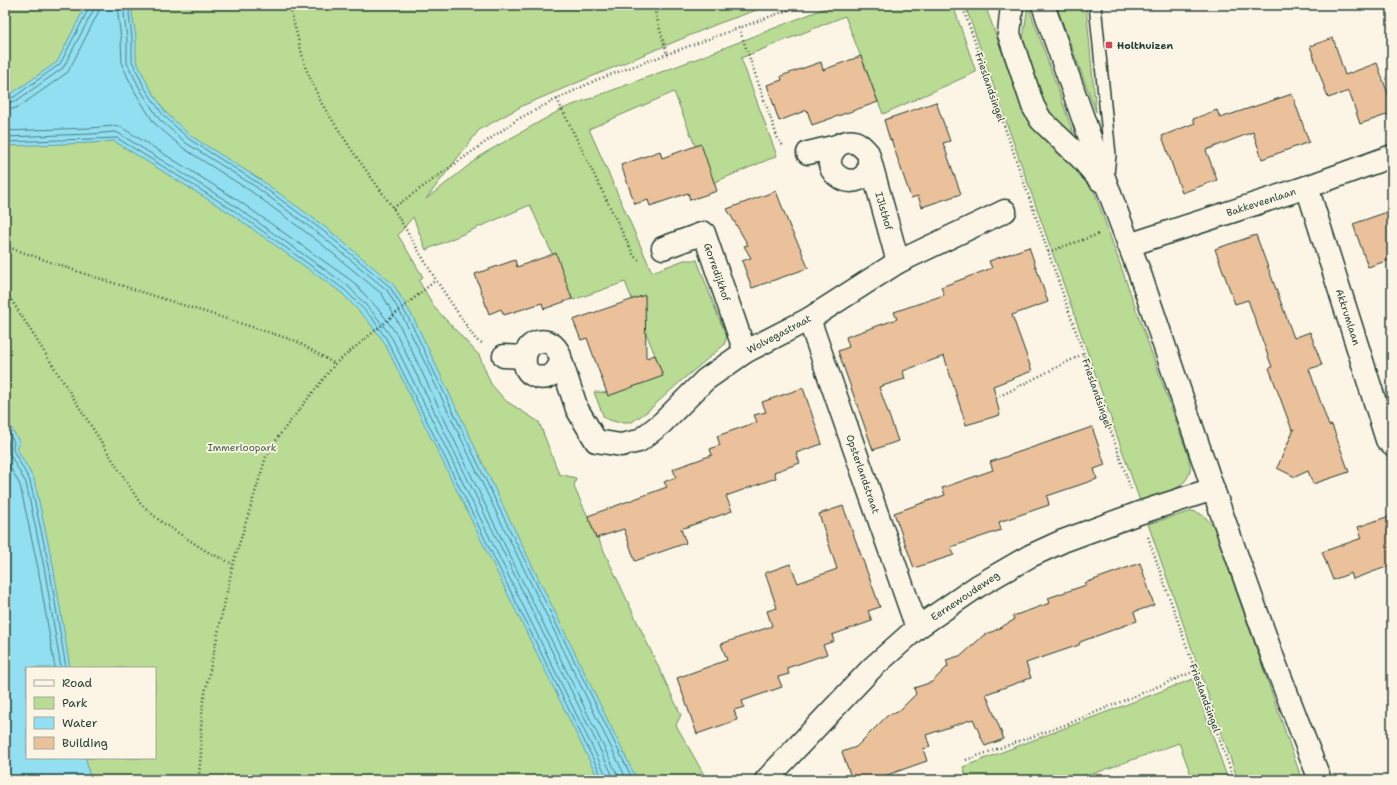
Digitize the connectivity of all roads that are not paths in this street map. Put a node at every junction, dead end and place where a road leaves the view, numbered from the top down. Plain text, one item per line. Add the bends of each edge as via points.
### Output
1 (1012, 5) edge
2 (1043, 5) edge
3 (1095, 5) edge
4 (837, 146) junction
5 (808, 153) road end
6 (1392, 156) edge
7 (869, 160) junction
8 (1107, 186) junction
9 (1307, 187) junction
10 (1005, 211) dead end
11 (1126, 236) junction
12 (663, 248) road end
13 (898, 262) junction
14 (809, 319) junction
15 (745, 352) junction
16 (514, 356) road end
17 (1392, 445) edge
18 (1213, 489) junction
19 (918, 628) junction
20 (766, 780) edge
21 (1320, 780) edge

1 - 8 street via 1008,34 1033,106 1041,120
2 - 8 street
3 - 8 lane via 1110,155
4 - 5 street, IJlsthof
4 - 7 street, IJlsthof via 843,143 857,143 868,153
4 - 7 street via 831,154 830,164 834,173 842,179 852,181 861,177 867,170
6 - 9 street, Bakkeveenlaan
7 - 13 street, IJlsthof
8 - 11 street
9 - 11 street, Bakkeveenlaan
9 - 17 street, Akkrumlaan via 1387,440
10 - 13 street, Wolvegastraat
11 - 18 street
12 - 15 street, Gorredijkhof via 704,233
13 - 14 street, Wolvegastraat
14 - 15 street, Wolvegastraat
14 - 19 street, Opsterlandstraat
15 - 16 street, Wolvegastraat via 705,380 662,423 639,441 621,445 596,441 577,409 556,347 541,341
18 - 19 street, Eernewoudeweg via 1139,513 1030,556 978,586
18 - 21 street via 1273,658
19 - 20 street, Eernewoudeweg via 857,684

